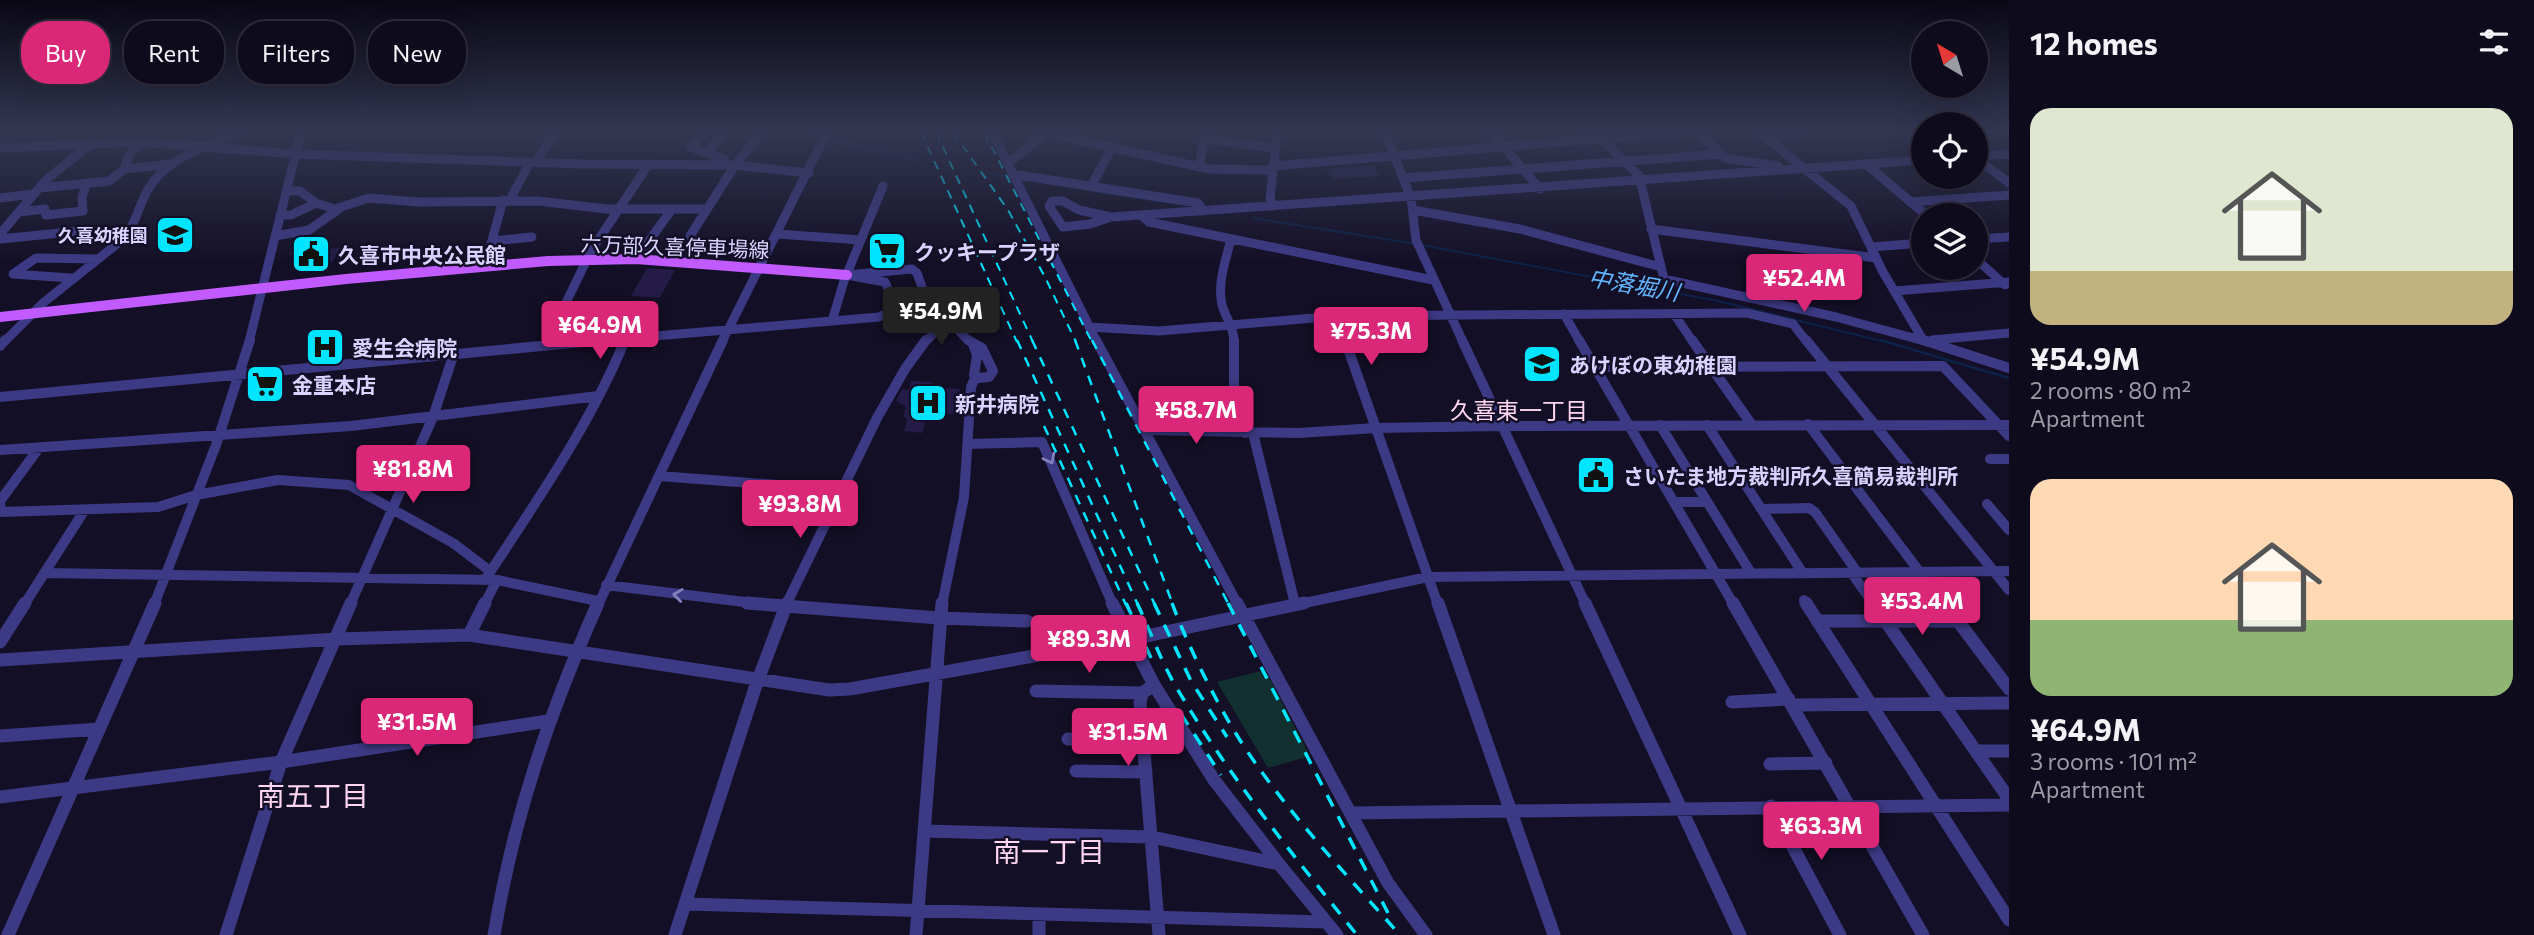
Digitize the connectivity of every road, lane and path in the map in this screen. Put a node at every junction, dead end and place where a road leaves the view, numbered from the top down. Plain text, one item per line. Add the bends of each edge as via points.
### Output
1 (54, 176) edge
2 (116, 176) edge
3 (160, 176) edge
4 (290, 176) edge
5 (523, 176) edge
6 (640, 176) edge
7 (728, 176) edge
8 (808, 176) edge
9 (1097, 176) edge
10 (1272, 176) edge
11 (1434, 176) edge
12 (1528, 176) edge
13 (1638, 176) edge
14 (1712, 176) edge
15 (1810, 176) edge
16 (1879, 176) edge
17 (1014, 178) joint
18 (1403, 178) joint
19 (1640, 181) junction
20 (87, 183) junction
21 (883, 186) dead end
22 (1091, 186) junction
23 (1540, 189) junction
24 (36, 191) junction
25 (286, 191) junction
26 (2009, 195) edge
27 (0, 198) edge
28 (1411, 198) junction
29 (506, 200) junction
30 (1910, 202) joint
31 (316, 203) junction
32 (1273, 206) junction
33 (339, 209) junction
34 (614, 209) junction
35 (672, 209) junction
36 (707, 209) junction
37 (1413, 209) junction
38 (1203, 211) junction
39 (19, 212) junction
40 (280, 215) junction
41 (1141, 215) junction
42 (1111, 217) junction
43 (1651, 229) junction
44 (80, 231) dead end
45 (778, 234) junction
46 (275, 236) junction
47 (690, 236) dead end
48 (0, 237) edge
49 (532, 237) dead end
50 (2009, 237) edge
51 (1988, 238) edge
52 (1231, 239) junction
53 (861, 240) junction
54 (493, 241) junction
55 (1911, 244) edge
56 (1871, 247) junction
57 (1876, 258) junction
58 (99, 259) junction
59 (636, 259) junction
60 (584, 260) junction
61 (485, 266) junction
62 (1661, 267) junction
63 (760, 268) junction
64 (1988, 269) edge
65 (892, 272) junction
66 (847, 275) junction
67 (71, 278) junction
68 (1433, 280) junction
69 (887, 284) junction
70 (2007, 284) edge
71 (263, 288) junction
72 (1894, 291) junction
73 (926, 298) junction
74 (899, 307) junction
75 (912, 307) junction
76 (935, 308) junction
77 (30, 313) junction
78 (1564, 314) junction
79 (1674, 314) junction
80 (1451, 315) junction
81 (1337, 316) junction
82 (0, 317) edge
83 (950, 318) junction
84 (832, 321) junction
85 (1232, 326) junction
86 (1089, 327) junction
87 (728, 329) junction
88 (2009, 333) edge
89 (626, 338) junction
90 (1924, 341) junction
91 (973, 344) junction
92 (546, 345) junction
93 (0, 346) edge
94 (454, 354) junction
95 (1826, 364) junction
96 (1711, 366) junction
97 (1594, 367) junction
98 (2009, 368) edge
99 (239, 374) junction
100 (976, 376) junction
101 (598, 396) junction
102 (0, 397) edge
103 (433, 418) junction
104 (1808, 424) junction
105 (1629, 425) junction
106 (1660, 425) junction
107 (1707, 425) junction
108 (1752, 425) junction
109 (2004, 425) edge
110 (1503, 426) junction
111 (1876, 426) junction
112 (1376, 428) junction
113 (1146, 430) junction
114 (1249, 433) junction
115 (2009, 436) edge
116 (217, 437) junction
117 (968, 444) junction
118 (39, 448) junction
119 (0, 450) edge
120 (1990, 459) dead end
121 (2009, 459) edge
122 (659, 476) junction
123 (842, 490) junction
124 (196, 495) junction
125 (0, 501) edge
126 (1675, 502) junction
127 (1707, 502) junction
128 (1987, 504) dead end
129 (394, 508) junction
130 (1761, 509) junction
131 (84, 512) junction
132 (2009, 530) edge
133 (1919, 571) junction
134 (1993, 571) junction
135 (2009, 571) edge
136 (1802, 572) junction
137 (1854, 572) junction
138 (44, 573) junction
139 (1715, 573) junction
140 (1751, 573) junction
141 (167, 574) junction
142 (1572, 575) junction
143 (491, 577) junction
144 (1428, 577) junction
145 (362, 579) junction
146 (606, 585) junction
147 (2009, 590) edge
148 (598, 600) junction
149 (1804, 600) dead end
150 (786, 604) junction
151 (1295, 604) junction
152 (1245, 614) junction
153 (939, 618) junction
154 (1027, 621) dead end
155 (1817, 621) junction
156 (1885, 621) junction
157 (469, 635) junction
158 (337, 639) junction
159 (1128, 639) junction
160 (0, 642) edge
161 (577, 651) junction
162 (134, 652) junction
163 (0, 660) edge
164 (935, 673) junction
165 (758, 680) junction
166 (1148, 689) junction
167 (2009, 689) edge
168 (1036, 691) dead end
169 (1732, 702) dead end
170 (1791, 702) junction
171 (2009, 703) edge
172 (1871, 704) junction
173 (1943, 704) junction
174 (548, 720) junction
175 (99, 729) junction
176 (0, 736) edge
177 (1068, 738) dead end
178 (1143, 740) junction
179 (1976, 751) junction
180 (2009, 751) edge
181 (281, 762) junction
182 (1826, 763) junction
183 (1770, 764) dead end
184 (1076, 771) dead end
185 (1146, 772) junction
186 (74, 788) junction
187 (0, 797) edge
188 (2009, 799) edge
189 (2009, 805) edge
190 (1772, 806) junction
191 (1850, 806) junction
192 (1936, 806) junction
193 (1680, 807) junction
194 (1510, 810) junction
195 (1350, 813) junction
196 (925, 831) junction
197 (1152, 837) junction
198 (1279, 864) junction
199 (686, 904) junction
200 (919, 911) junction
201 (1039, 914) junction
202 (1157, 917) junction
203 (2009, 920) edge
204 (1326, 922) junction
205 (8, 935) edge
206 (226, 935) edge
207 (494, 935) edge
208 (675, 935) edge
209 (916, 935) edge
210 (1039, 935) edge
211 (1159, 935) edge
212 (1337, 935) edge
213 (1426, 935) edge
214 (1554, 935) edge
215 (1740, 935) edge
216 (1840, 935) edge
217 (1923, 935) edge

1 - 24 street
2 - 20 street via 110,181
3 - 58 street via 150,185 130,233
4 - 25 street
5 - 29 street
6 - 34 street
7 - 36 street
8 - 45 street
9 - 22 street
10 - 32 street
11 - 18 street
12 - 23 street
13 - 19 street
14 - 19 street
15 - 56 street via 1851,206
16 - 30 street
17 - 22 street
17 - 86 street
18 - 28 street
19 - 23 street
19 - 43 street
20 - 24 street
20 - 39 street via 83,211
21 - 53 street
22 - 38 street via 1198,203
23 - 28 street
24 - 27 street
24 - 39 street
25 - 31 street via 300,191
25 - 40 street
26 - 30 street
28 - 32 street
28 - 37 street
29 - 33 street via 369,198
29 - 34 street
29 - 54 street
31 - 33 street
31 - 40 street
32 - 38 street
33 - 46 street via 309,230
34 - 35 street
34 - 60 street
35 - 36 street
35 - 59 street
36 - 47 street
37 - 62 street via 1536,233
37 - 68 street via 1417,244
38 - 41 street
39 - 48 street
40 - 46 street
41 - 42 street
41 - 52 street via 1149,222
42 - 42 street via 1063,227 1049,204 1060,200
43 - 57 street
43 - 62 street
44 - 48 street
45 - 53 street
45 - 63 street
46 - 71 street
49 - 54 street
50 - 51 street
52 - 68 street
52 - 85 street via 1218,291
53 - 66 street
54 - 61 street
55 - 56 street
56 - 57 street
57 - 72 street
58 - 67 street
58 - 67 street via 36,258 13,274
59 - 60 main road, 六万部久喜停車場線
59 - 63 main road, 六万部久喜停車場線
60 - 61 main road, 六万部久喜停車場線
60 - 92 street
61 - 71 main road, 六万部久喜停車場線
62 - 90 street via 1664,279 1670,281
63 - 66 main road, 六万部久喜停車場線
63 - 87 street
64 - 70 street
65 - 66 street
65 - 69 street
65 - 73 street via 916,271
66 - 69 street
66 - 84 street
67 - 77 street
68 - 80 street
69 - 74 street
70 - 72 street
71 - 77 main road, 六万部久喜停車場線
71 - 99 street
72 - 90 street
73 - 75 street
73 - 76 street
74 - 75 street
74 - 84 street via 879,317
75 - 76 street
76 - 83 street
77 - 82 main road, 六万部久喜停車場線
77 - 93 street
78 - 79 street
78 - 80 street
78 - 97 street
79 - 95 street via 1747,313 1793,324
79 - 96 street
80 - 81 street
80 - 110 street
81 - 85 street
81 - 112 street
83 - 91 street via 960,335
83 - 123 street via 914,356
84 - 87 street
85 - 86 street via 1159,331
85 - 114 street via 1234,402
86 - 113 street
87 - 89 street
87 - 122 street
88 - 90 street
89 - 92 street
89 - 101 street
90 - 98 street
91 - 100 street
91 - 100 street via 982,348 993,371 989,377
92 - 94 street
94 - 99 street
94 - 103 street
95 - 96 street
95 - 109 street via 1943,366
95 - 111 street
96 - 97 street
96 - 108 street
97 - 105 street
99 - 102 street
99 - 116 street
100 - 117 street via 971,384
101 - 103 street
101 - 143 street
103 - 116 street
103 - 129 street
104 - 108 street
104 - 111 street
104 - 133 street
105 - 106 street
105 - 110 street
105 - 126 street
106 - 107 street
106 - 127 street
107 - 108 street
107 - 130 street
109 - 111 street
109 - 115 street
110 - 112 street
110 - 142 street
111 - 134 street
112 - 114 street
112 - 144 street
113 - 114 street
113 - 152 street
114 - 151 street
116 - 118 street
116 - 124 street
117 - 153 street via 964,497
117 -> 159 street via 1042,442
118 - 119 street
118 - 125 street
120 - 121 street
122 - 123 street
122 - 146 street
123 - 150 street
124 - 129 street via 278,480 306,481 349,485
124 - 131 street via 158,507
124 - 141 street
125 - 131 street via 1,512
126 - 127 street
126 - 139 street
127 - 140 street
128 - 132 street
129 - 143 street via 453,543
129 - 145 street
130 - 136 street
130 - 137 street via 1809,508 1815,512
131 - 138 street
133 - 134 street
133 - 137 street
134 - 135 street
134 - 147 street
136 - 137 street
136 - 140 street
137 - 156 street
138 - 141 street
138 - 160 street
139 - 140 street
139 - 142 street
139 - 170 street
141 - 145 street
141 - 162 street
142 - 144 street
142 - 193 street
143 - 145 street
143 - 148 street
143 - 157 street
144 - 151 street
144 - 194 street
145 - 158 street
146 - 148 street
150 -> 146 street
148 - 161 street
149 - 155 street
150 - 153 street
150 - 165 street
151 - 152 street
152 - 159 street
152 - 195 street
153 - 154 street
153 - 164 street
155 - 156 street
155 - 172 street
156 - 167 street via 1958,621
156 - 173 street
157 - 158 street
157 - 161 street
158 - 162 street
158 - 181 street
159 - 164 street
159 - 166 street
161 - 165 street
161 - 174 street
162 - 163 street
162 - 175 street
164 - 165 street via 829,691
164 - 196 street
165 - 199 street
166 - 168 street
166 - 178 street via 1140,703
166 - 198 street
169 - 170 street
170 - 172 street
170 - 182 street
171 - 173 street
172 - 173 street
172 - 192 street
173 - 179 street
174 - 181 street
174 - 207 street via 519,809
175 - 176 street
175 - 186 street
177 - 178 street
178 - 185 street
179 - 180 street
179 - 188 street
181 - 186 street
181 - 206 street
182 - 183 street
182 - 191 street
184 - 185 street
185 - 197 street
186 - 187 street
186 - 205 street
189 - 192 street
190 - 191 street
190 - 193 street
190 - 216 street
191 - 192 street
191 - 217 street
192 - 203 street
193 - 194 street
193 - 215 street
194 - 195 street
194 - 214 street
195 - 213 street via 1391,888
196 - 197 street
196 - 200 street
197 - 198 street
197 - 202 street
198 - 204 street
199 - 200 street
199 - 208 street
200 - 201 street
200 - 209 street
201 - 202 street
201 - 210 street
202 - 204 street
202 - 211 street
204 - 212 street

